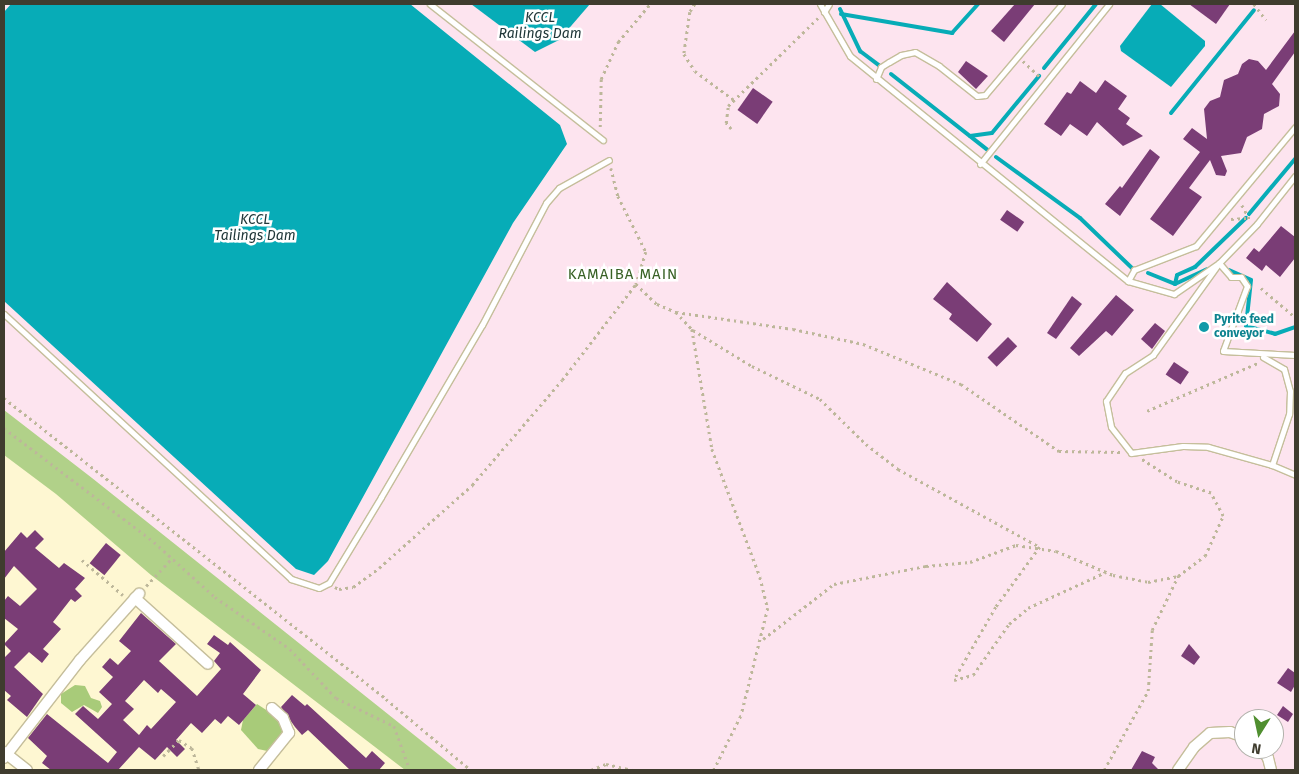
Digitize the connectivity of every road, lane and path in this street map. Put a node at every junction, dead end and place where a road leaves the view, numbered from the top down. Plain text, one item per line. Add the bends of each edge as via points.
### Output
1 (430, 4) edge
2 (650, 4) edge
3 (695, 4) edge
4 (820, 4) edge
5 (829, 4) edge
6 (1062, 4) edge
7 (1109, 4) edge
8 (1254, 4) edge
9 (824, 12) junction
10 (1266, 20) dead end
11 (1018, 56) junction
12 (876, 79) junction
13 (1046, 81) junction
14 (735, 100) junction
15 (1295, 127) edge
16 (731, 128) dead end
17 (604, 140) joint
18 (609, 160) joint
19 (980, 164) junction
20 (1295, 176) edge
21 (1238, 196) junction
22 (1246, 218) junction
23 (1219, 219) junction
24 (1257, 224) junction
25 (1219, 263) junction
26 (1128, 281) junction
27 (636, 284) junction
28 (1261, 288) dead end
29 (676, 312) junction
30 (4, 314) edge
31 (1295, 317) edge
32 (692, 329) junction
33 (1255, 355) junction
34 (1295, 355) edge
35 (1269, 359) junction
36 (4, 398) edge
37 (1147, 411) dead end
38 (4, 428) edge
39 (1130, 452) junction
40 (1272, 465) junction
41 (1295, 475) edge
42 (1040, 548) junction
43 (172, 558) junction
44 (82, 560) dead end
45 (1106, 572) junction
46 (1178, 576) junction
47 (329, 583) junction
48 (134, 599) junction
49 (763, 639) junction
50 (208, 664) dead end
51 (272, 708) dead end
52 (1234, 734) edge
53 (5, 754) edge
54 (163, 756) dead end
55 (27, 770) edge
56 (199, 770) edge
57 (259, 770) edge
58 (410, 770) edge
59 (471, 770) edge
60 (590, 770) edge
61 (632, 770) edge
62 (714, 770) edge
63 (1104, 770) edge
64 (1178, 770) edge

1 - 17 lane
2 - 17 path via 618,42 601,79 598,121
3 - 14 path via 690,12 684,54 695,71
4 - 9 lane
5 - 9 lane
6 - 11 lane
7 - 13 lane
8 - 10 path
9 - 12 lane via 850,56
9 - 14 path
11 - 12 lane via 985,95 977,96 940,66 915,52 889,62 882,67
11 - 13 path
12 - 19 lane
13 - 19 lane
14 - 16 path via 726,115 726,123
15 - 21 lane
18 - 27 path via 618,196 646,252
18 - 47 lane via 559,188 546,203 482,325
19 - 26 lane
20 - 24 lane
21 - 22 path
21 - 23 lane
22 - 23 path
22 - 24 path
23 - 26 lane via 1196,246 1134,270
24 - 25 lane
25 - 26 lane via 1174,294
25 - 33 lane via 1231,277 1242,277 1247,286 1223,351
25 - 39 lane via 1153,355 1125,373 1106,401 1111,427
27 - 29 path via 657,304
27 - 47 path via 562,380 472,485 353,587 339,589
28 - 31 path
29 - 32 path
29 - 39 path via 793,329 862,344 960,384 1059,451
30 - 47 lane via 290,579 319,588
32 - 42 path via 752,366 820,399 866,444 898,469
32 - 49 path via 712,449 760,577 768,608
33 - 34 lane
33 - 35 lane
35 - 37 path
35 - 40 lane via 1284,369 1290,391 1289,414
36 - 59 path via 379,693
38 - 43 path
39 - 40 lane via 1183,446 1208,447
39 - 46 path via 1176,482 1211,494 1223,516 1205,556
40 - 41 lane
42 - 45 path
42 - 45 path via 996,607 954,680 973,675 1009,624 1028,608
42 - 49 path via 1016,545 970,562 926,566 834,584
43 - 48 path
43 - 58 path via 250,623 290,648 336,698 394,726
44 - 48 path
45 - 46 path via 1148,582
46 - 63 path via 1152,630 1148,691
48 - 50 street
48 - 53 street
49 - 62 path via 741,716
51 - 57 street via 283,718 289,733
52 - 64 street via 1210,733 1194,747
53 - 55 street
54 - 56 path via 179,740 192,748
60 - 61 path via 606,764

